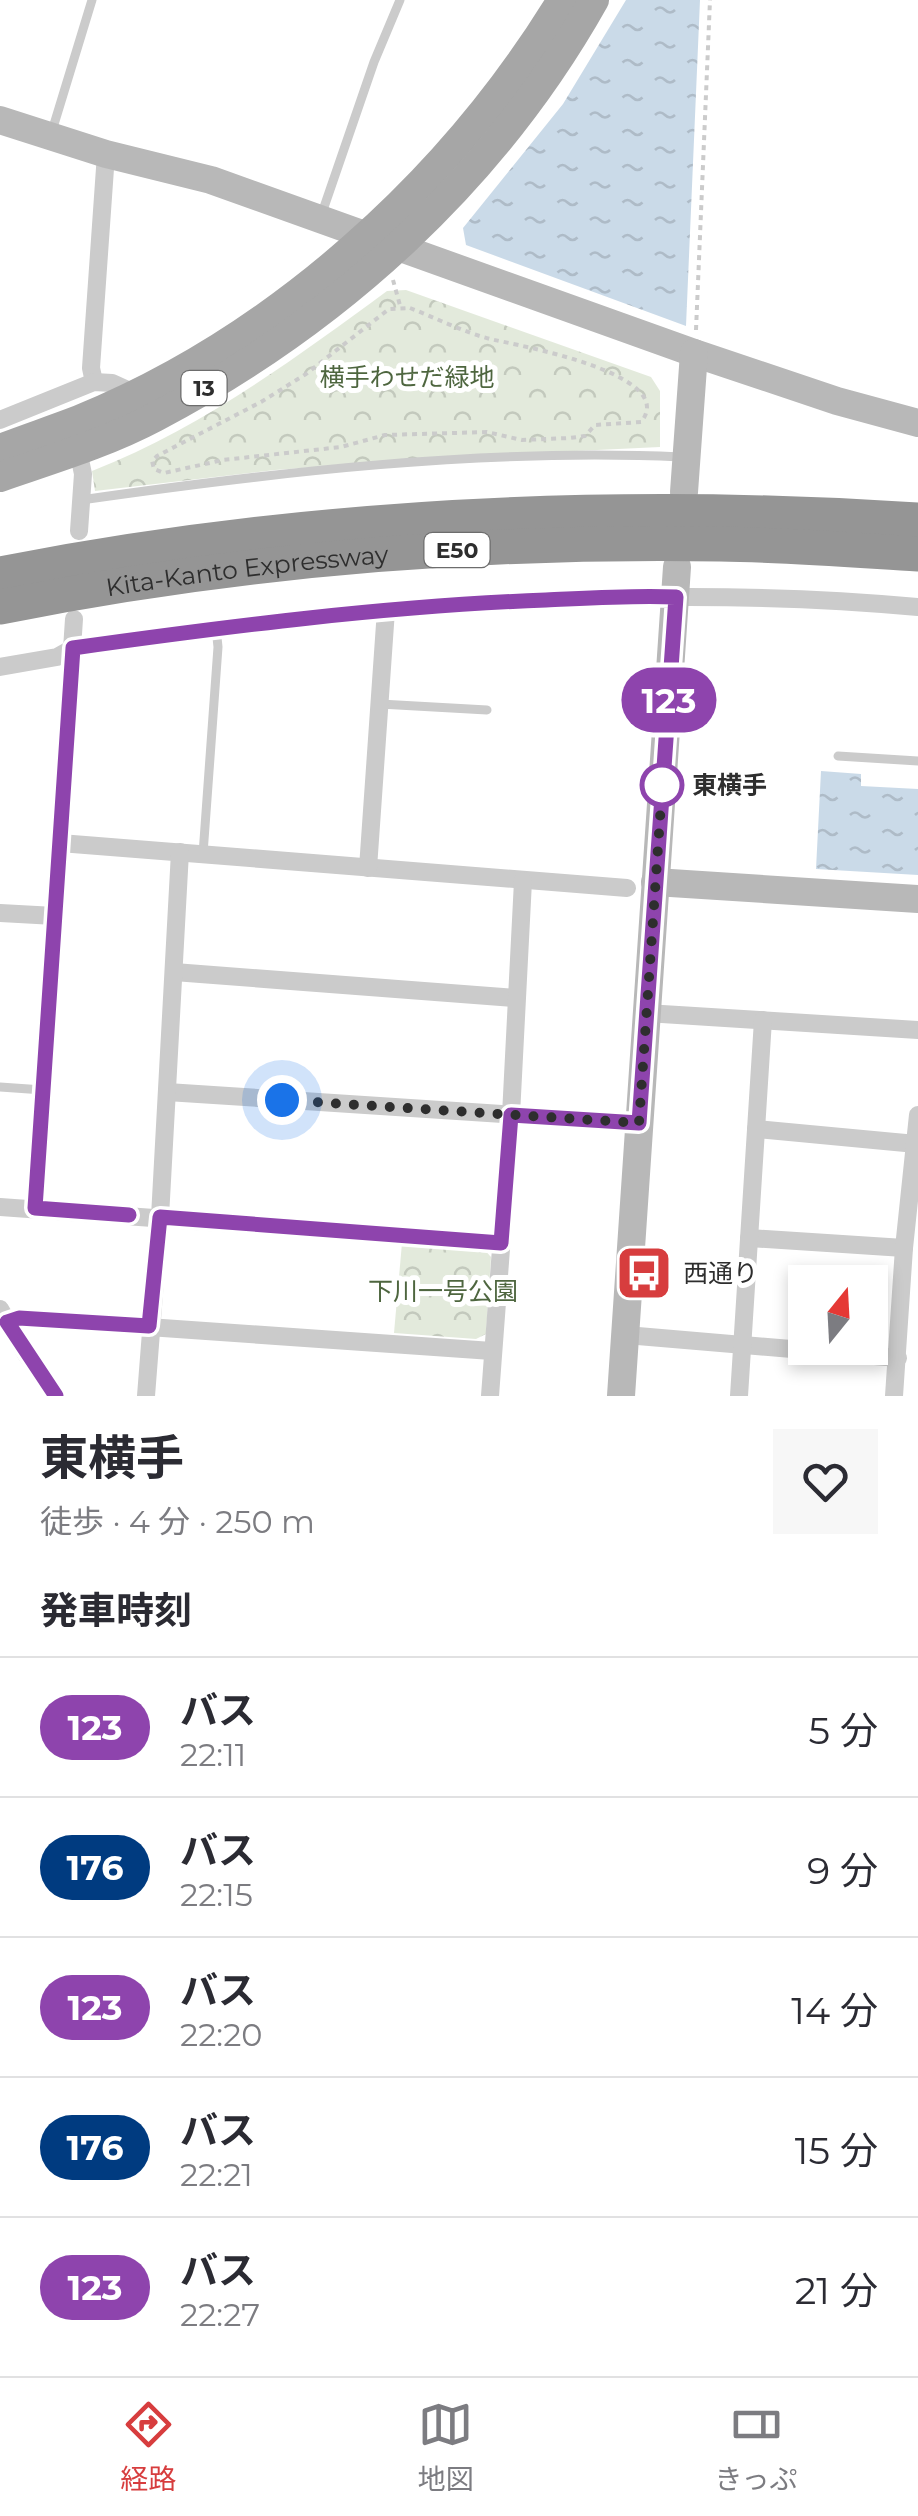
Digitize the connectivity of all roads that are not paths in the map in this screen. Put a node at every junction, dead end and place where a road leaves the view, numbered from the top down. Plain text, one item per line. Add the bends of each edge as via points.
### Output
1 (92, 0) edge
2 (400, 0) edge
3 (562, 0) edge
4 (594, 0) edge
5 (0, 120) edge
6 (50, 137) junction
7 (106, 154) junction
8 (320, 218) junction
9 (359, 241) junction
10 (393, 262) junction
11 (694, 355) junction
12 (94, 382) junction
13 (134, 393) junction
14 (0, 420) edge
15 (918, 423) edge
16 (918, 436) edge
17 (0, 449) edge
18 (78, 450) junction
19 (687, 457) junction
20 (0, 477) edge
21 (684, 492) dead end
22 (81, 500) junction
23 (918, 520) edge
24 (79, 531) dead end
25 (918, 554) edge
26 (677, 567) dead end
27 (0, 574) edge
28 (676, 597) junction
29 (0, 607) edge
30 (918, 607) edge
31 (386, 610) junction
32 (74, 618) dead end
33 (216, 628) junction
34 (73, 648) junction
35 (0, 667) edge
36 (379, 704) junction
37 (487, 710) dead end
38 (838, 756) dead end
39 (918, 761) edge
40 (60, 843) junction
41 (180, 852) junction
42 (203, 854) junction
43 (368, 868) junction
44 (523, 880) junction
45 (656, 882) junction
46 (626, 888) dead end
47 (918, 898) edge
48 (0, 912) edge
49 (55, 916) junction
50 (174, 972) junction
51 (515, 998) junction
52 (646, 1013) junction
53 (763, 1020) junction
54 (918, 1030) edge
55 (0, 1087) edge
56 (43, 1090) junction
57 (167, 1092) junction
58 (511, 1115) junction
59 (918, 1115) edge
60 (639, 1123) junction
61 (756, 1129) junction
62 (916, 1144) edge
63 (0, 1207) edge
64 (35, 1208) junction
65 (160, 1217) junction
66 (750, 1238) junction
67 (501, 1243) junction
68 (904, 1248) junction
69 (3, 1315) edge
70 (149, 1326) junction
71 (626, 1335) junction
72 (742, 1343) junction
73 (492, 1351) junction
74 (898, 1358) junction
75 (56, 1396) edge
76 (146, 1396) edge
77 (490, 1396) edge
78 (621, 1396) edge
79 (739, 1396) edge
80 (894, 1396) edge

1 - 6 lane
2 - 8 lane
3 - 9 main road, 13 via 484,110
4 - 10 main road, 13 via 522,109
5 - 6 street
6 - 7 street
7 - 8 street via 212,180
7 - 9 street via 179,185
7 - 12 street
8 - 9 street
9 - 10 street
9 - 13 main road, 13 via 257,321
10 - 11 street
10 - 18 main road, 13 via 284,340 153,418
11 - 15 street
11 - 16 street via 820,413
11 - 19 street
12 - 13 street
12 - 14 street
13 - 17 main road, 13
18 - 20 main road, 13
18 - 22 street
19 - 21 street
19 - 22 lane via 438,462
22 - 24 street
23 - 27 highway, Kita-Kanto Expressway / E50 via 645,512 402,520 161,546
25 - 29 highway, Kita-Kanto Expressway / E50 via 723,544 404,552 166,578
26 - 28 street
28 - 30 street
28 - 31 street
28 - 45 street
31 - 33 street
31 - 36 street
32 - 34 street
33 - 34 street
33 - 42 lane
34 - 35 street
34 - 40 street
36 - 37 lane
36 - 43 street
38 - 39 lane
40 - 41 street
40 - 49 street
41 - 42 street
41 - 50 street
42 - 43 street
43 - 44 street
44 - 46 street
44 - 51 street
45 - 47 street
45 - 52 street
48 - 49 street
49 - 56 street
50 - 51 street
50 - 57 street
51 - 58 street
52 - 53 street
52 - 60 street
53 - 54 street
53 - 61 street
55 - 56 lane
56 - 64 street
57 - 58 street
57 - 65 street
58 - 60 street
58 - 67 street
59 - 62 street
60 - 71 street
61 - 62 street
61 - 66 street
62 - 68 street
63 - 64 street
64 - 65 street
65 - 67 street
65 - 70 street
66 - 68 street
66 - 72 street
67 - 73 street
68 - 74 street
69 - 70 street
69 - 75 street
70 - 73 street
70 - 76 street
71 - 72 street
71 - 78 street
72 - 74 street
72 - 79 street
73 - 77 street
74 - 80 street

